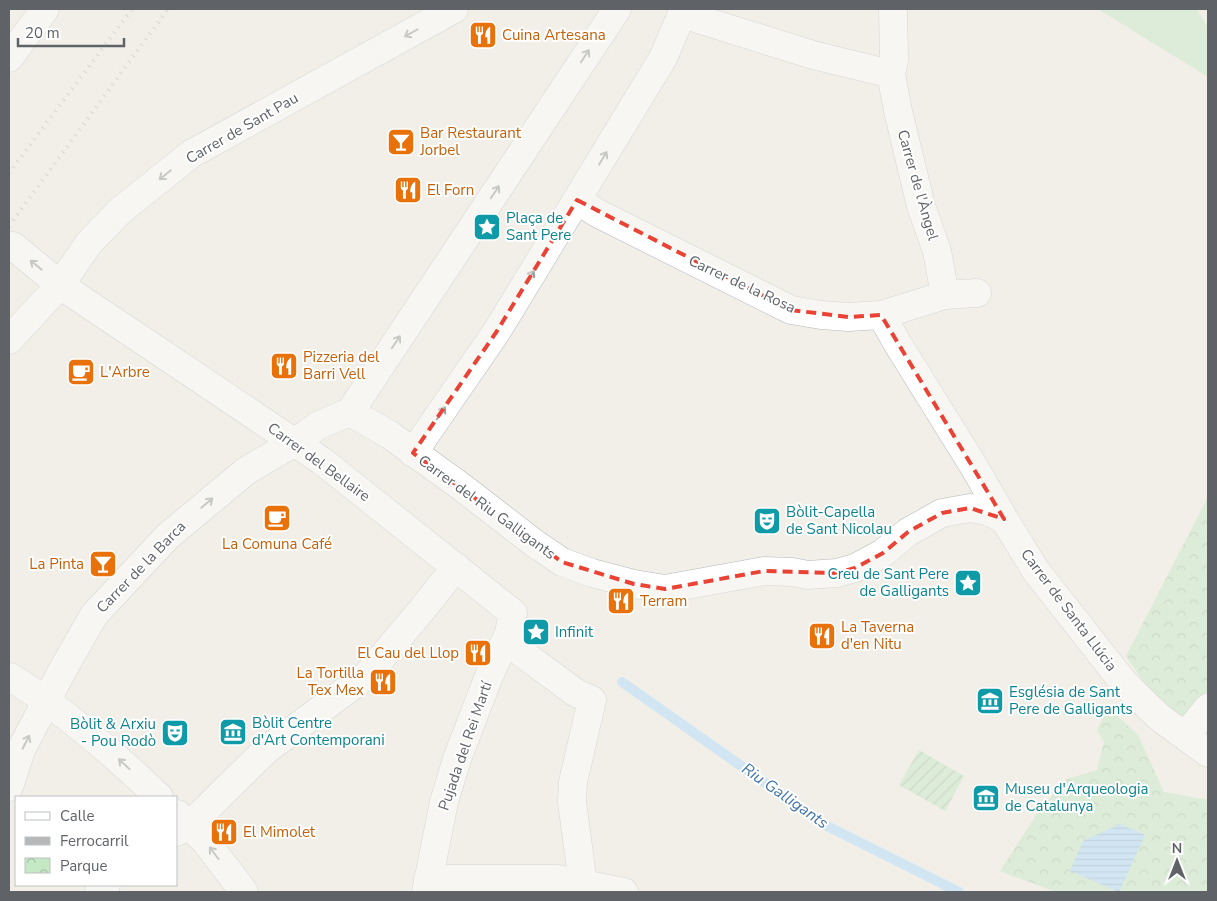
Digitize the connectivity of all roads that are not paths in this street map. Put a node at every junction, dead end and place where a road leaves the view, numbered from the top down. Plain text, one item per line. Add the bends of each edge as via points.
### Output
1 (45, 9) edge
2 (454, 9) edge
3 (617, 9) edge
4 (893, 9) edge
5 (683, 10) edge
6 (9, 58) edge
7 (891, 74) junction
8 (577, 200) junction
9 (13, 246) dead end
10 (60, 285) junction
11 (977, 293) dead end
12 (945, 295) junction
13 (881, 315) junction
14 (9, 340) edge
15 (350, 412) junction
16 (295, 442) junction
17 (413, 453) junction
18 (1004, 519) junction
19 (456, 567) junction
20 (509, 633) junction
21 (10, 677) edge
22 (46, 702) junction
23 (1208, 708) edge
24 (1185, 736) junction
25 (1208, 753) edge
26 (15, 789) edge
27 (158, 796) edge
28 (181, 823) edge
29 (583, 884) junction
30 (427, 886) edge
31 (244, 892) edge
32 (624, 892) edge

1 - 6 street
2 -> 10 street, Carrer de Sant Pau via 192,154 120,211 89,243
15 -> 3 street
4 - 7 street, Carrer de l'Àngel via 894,60
5 - 7 street via 698,19 813,55
8 -> 5 street via 663,58
7 - 12 street, Carrer de l'Àngel via 921,206 937,251
8 - 13 street, Carrer de la Rosa via 791,310 848,317
17 -> 8 street via 497,331
10 -> 9 street, Carrer del Bellaire
10 - 14 street, Carrer de Sant Pau
10 - 16 street, Carrer del Bellaire
11 - 12 street, Carrer de la Rosa
12 - 13 street, Carrer de la Rosa
13 - 18 street, Carrer de Santa Llúcia
15 - 16 street via 319,425
15 - 17 street, Carrer del Riu Galligants via 390,435
16 - 19 street, Carrer del Bellaire
22 -> 16 street, Carrer de la Barca via 94,615 161,543 246,471
17 - 18 street, Carrer del Riu Galligants via 562,562 634,584 665,588 764,571 808,575 837,573 883,553 908,532 942,513 970,508
18 - 24 street, Carrer de Santa Llúcia via 1036,571 1124,683 1159,717
19 - 20 street, Carrer del Bellaire via 513,613
19 - 28 street via 367,675 266,750
20 - 29 street via 515,648 576,693 592,700 573,782 572,802
20 - 30 street, Pujada del Rei Martí via 457,759 444,802
21 - 22 street
26 -> 22 street, Carrer de la Barca via 22,750
27 -> 22 street via 107,748
23 - 24 street
24 - 25 street, Carrer de Santa Llúcia
31 -> 28 street via 206,842
29 - 30 street via 557,880
29 - 32 street

